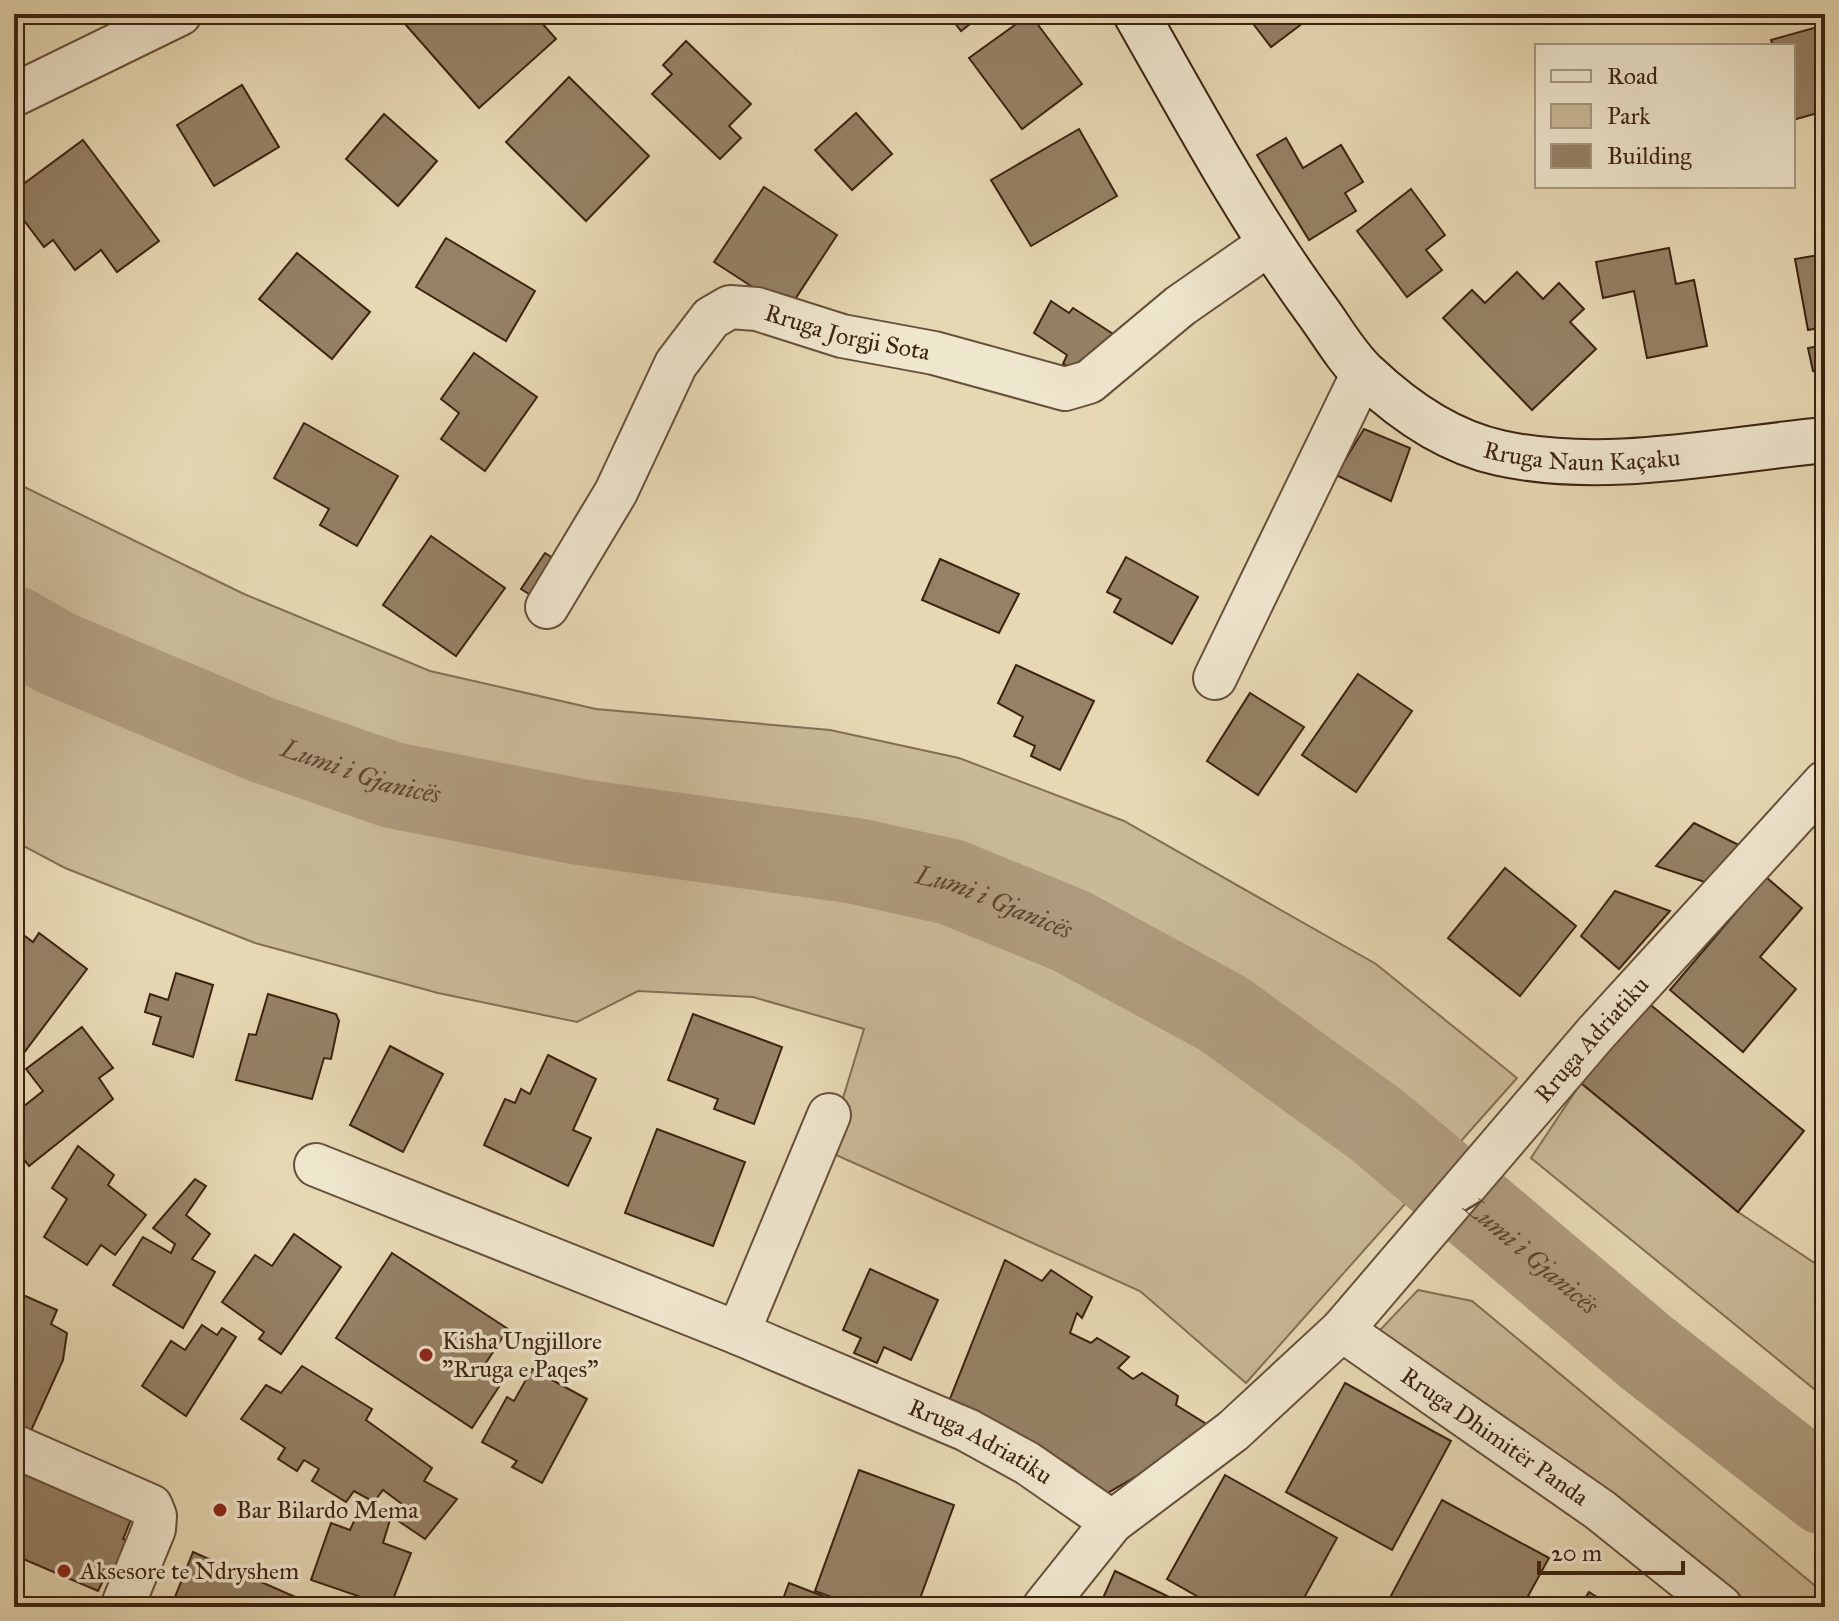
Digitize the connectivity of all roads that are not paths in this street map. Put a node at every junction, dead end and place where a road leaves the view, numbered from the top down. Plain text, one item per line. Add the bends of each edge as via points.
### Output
1 (180, 14) edge
2 (1136, 14) edge
3 (14, 95) edge
4 (1269, 244) junction
5 (1363, 373) junction
6 (1825, 440) edge
7 (547, 607) dead end
8 (1215, 678) dead end
9 (1824, 786) edge
10 (829, 1115) dead end
11 (316, 1165) dead end
12 (1352, 1317) junction
13 (738, 1333) junction
14 (14, 1446) edge
15 (1112, 1522) junction
16 (122, 1607) edge
17 (1044, 1607) edge
18 (1721, 1607) edge

1 - 3 street
2 - 4 street, Rruga Naun Kaçaku
4 - 5 street, Rruga Naun Kaçaku
4 - 7 street, Rruga Jorgji Sota via 1180,306 1089,382 1065,389 947,356 842,336 757,309 730,307 711,318 676,364 616,492
5 - 6 street, Rruga Naun Kaçaku via 1449,435 1498,453 1550,461 1610,462
5 - 8 street
9 - 12 street, Rruga Adriatiku via 1528,1112
10 - 13 street
11 - 13 street, Rruga Adriatiku
12 - 15 street via 1309,1365 1233,1431
12 - 18 street, Rruga Dhimitër Panda
13 - 15 street, Rruga Adriatiku via 967,1430 1027,1463
14 - 16 street via 151,1506 154,1529
15 - 17 street

